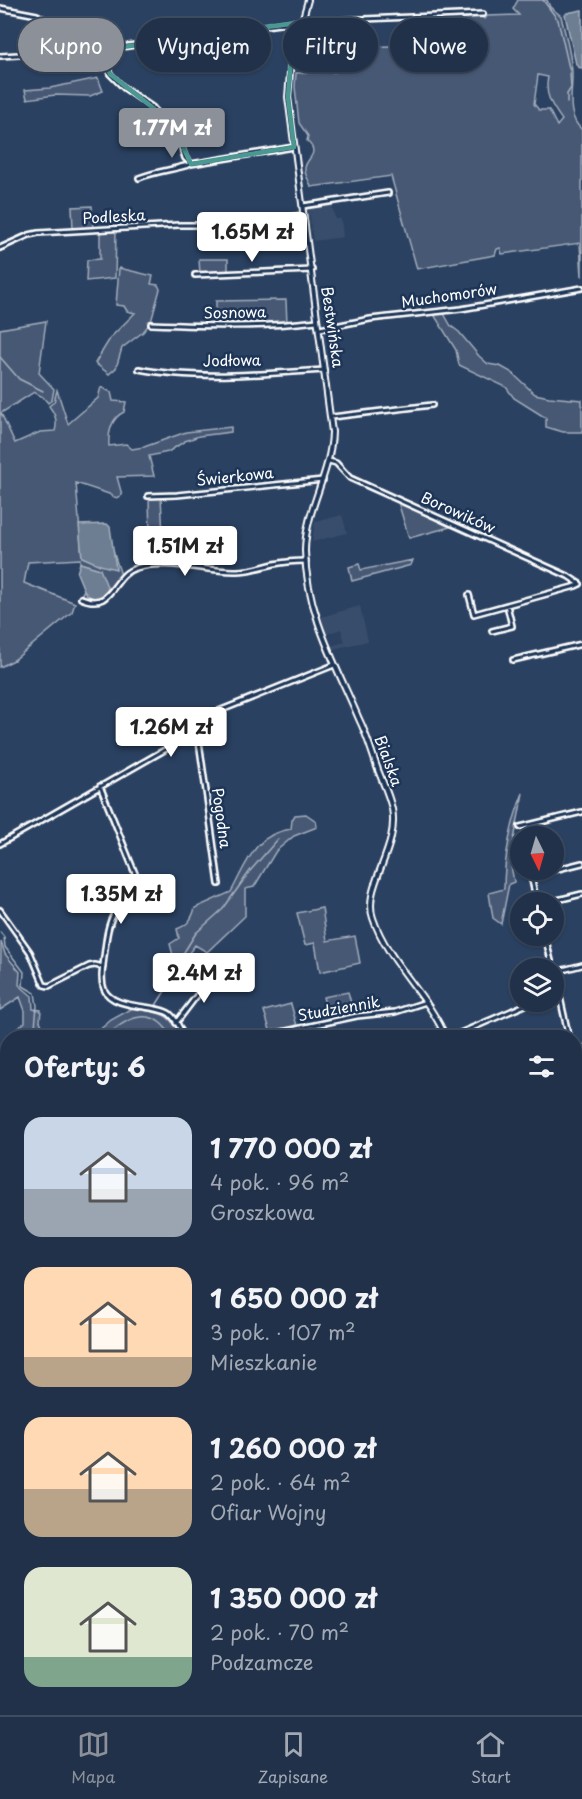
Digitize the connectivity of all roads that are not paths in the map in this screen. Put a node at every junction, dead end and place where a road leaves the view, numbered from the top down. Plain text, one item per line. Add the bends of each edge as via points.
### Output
1 (308, 0) edge
2 (0, 8) edge
3 (483, 14) dead end
4 (42, 18) edge
5 (304, 18) edge
6 (378, 19) edge
7 (283, 24) edge
8 (124, 46) edge
9 (18, 55) edge
10 (0, 56) edge
11 (109, 72) edge
12 (289, 72) edge
13 (294, 147) junction
14 (191, 164) junction
15 (138, 178) dead end
16 (388, 193) dead end
17 (303, 206) junction
18 (304, 215) junction
19 (0, 248) edge
20 (312, 270) junction
21 (195, 275) dead end
22 (582, 288) edge
23 (319, 321) junction
24 (151, 324) dead end
25 (320, 329) junction
26 (139, 369) dead end
27 (325, 370) junction
28 (432, 405) dead end
29 (332, 417) junction
30 (329, 461) junction
31 (324, 480) junction
32 (148, 496) dead end
33 (306, 561) junction
34 (581, 586) edge
35 (469, 595) dead end
36 (81, 598) dead end
37 (507, 605) junction
38 (492, 631) dead end
39 (582, 644) edge
40 (513, 660) dead end
41 (334, 665) junction
42 (196, 720) junction
43 (100, 786) junction
44 (582, 812) edge
45 (524, 826) edge
46 (0, 844) edge
47 (582, 863) edge
48 (564, 867) edge
49 (219, 884) dead end
50 (582, 894) edge
51 (564, 898) edge
52 (0, 910) edge
53 (582, 965) edge
54 (103, 967) junction
55 (564, 968) edge
56 (214, 973) dead end
57 (427, 1002) junction
58 (510, 1011) edge
59 (562, 1012) edge
60 (177, 1023) junction
61 (180, 1030) edge
62 (291, 1030) edge
63 (443, 1030) edge
64 (467, 1030) edge
65 (567, 1030) edge

1 - 5 street, Bestwińska
2 - 4 street
3 - 6 street
7 - 8 street
9 - 10 street
11 - 14 street via 124,88 152,107 179,138
12 - 13 street, Bestwińska
13 - 14 street
13 - 17 street, Bestwińska
14 - 15 street
16 - 17 street
17 - 18 street, Bestwińska
18 - 19 street, Podleska via 228,225 38,233
18 - 20 street, Bestwińska
20 - 21 street
20 - 23 street, Bestwińska
22 - 25 street, Muchomorów
23 - 24 street, Sosnowa via 291,325
23 - 25 street, Bestwińska
25 - 27 street, Bestwińska
26 - 27 street, Jodłowa via 173,374
27 - 29 street, Bestwińska
28 - 29 street
29 - 30 street, Bestwińska
30 - 31 street, Bestwińska
30 - 34 street, Borowików via 350,478 568,576
31 - 32 street, Świerkowa
31 - 33 street, Bialska via 309,522
33 - 36 street via 240,571 137,567 120,578 108,597 97,602
33 - 41 street, Bialska via 311,599
34 - 37 street
35 - 37 street via 474,614
37 - 38 street via 512,626
39 - 40 street
41 - 42 street
41 - 57 street, Bialska via 362,725 393,813 392,838 372,897 372,915 395,960
42 - 43 street via 181,729 168,748
42 - 49 street, Pogodna
43 - 46 street
43 - 54 street via 140,886 112,919
44 - 45 street
47 - 48 street
50 - 51 street
52 - 54 street via 36,962 44,985 89,966
53 - 55 street
54 - 60 street via 104,990 110,997 163,1011
56 - 60 street
57 - 62 street, Studziennik via 395,1012
57 - 63 street, Bialska
58 - 64 street
59 - 65 street
60 - 61 street

